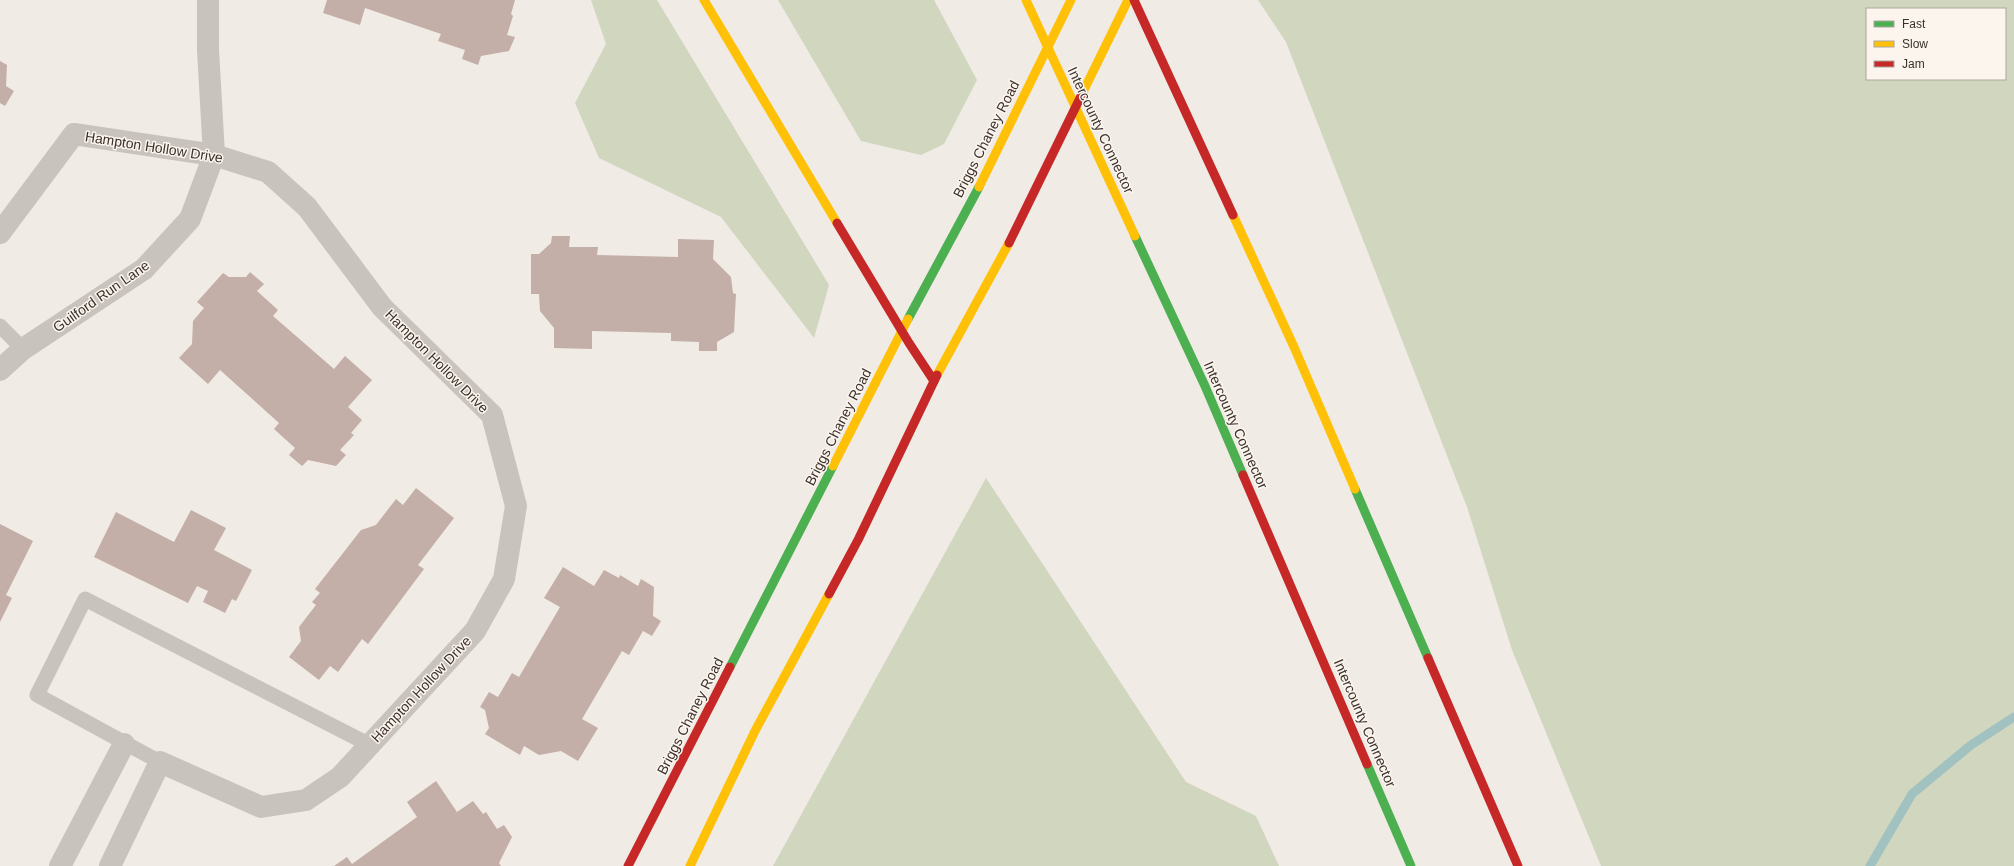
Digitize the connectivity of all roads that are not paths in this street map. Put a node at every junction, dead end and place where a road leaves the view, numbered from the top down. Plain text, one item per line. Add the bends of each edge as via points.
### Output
1 (208, 0) edge
2 (704, 0) edge
3 (1026, 0) edge
4 (1071, 0) edge
5 (1128, 0) edge
6 (1134, 0) edge
7 (214, 155) junction
8 (0, 233) edge
9 (0, 326) edge
10 (902, 331) junction
11 (23, 349) junction
12 (0, 370) edge
13 (934, 381) junction
14 (124, 744) junction
15 (370, 745) junction
16 (160, 762) junction
17 (60, 866) edge
18 (110, 866) edge
19 (628, 866) edge
20 (690, 866) edge
21 (1411, 866) edge
22 (1518, 866) edge

1 - 7 street, Guilford Run Lane
2 - 10 main road
3 - 21 main road, Intercounty Connector via 1205,386
4 - 10 main road, Briggs Chaney Road, bridge via 978,187
5 - 13 main road, bridge via 1009,243
6 - 22 main road via 1294,347
7 - 8 street, Hampton Hollow Drive via 74,134
7 - 11 street, Guilford Run Lane via 190,219 144,269
7 - 15 street, Hampton Hollow Drive via 268,172 301,202 382,306 492,415 516,506 504,579 475,631
9 - 11 lane
10 - 13 main road
10 - 19 main road, Briggs Chaney Road
11 - 12 street, Guilford Run Lane
13 - 20 main road via 859,538 755,732
14 - 15 lane via 37,695 85,599
14 - 16 lane
14 - 17 street
15 - 16 street, Hampton Hollow Drive via 340,777 306,800 261,807
16 - 18 street

